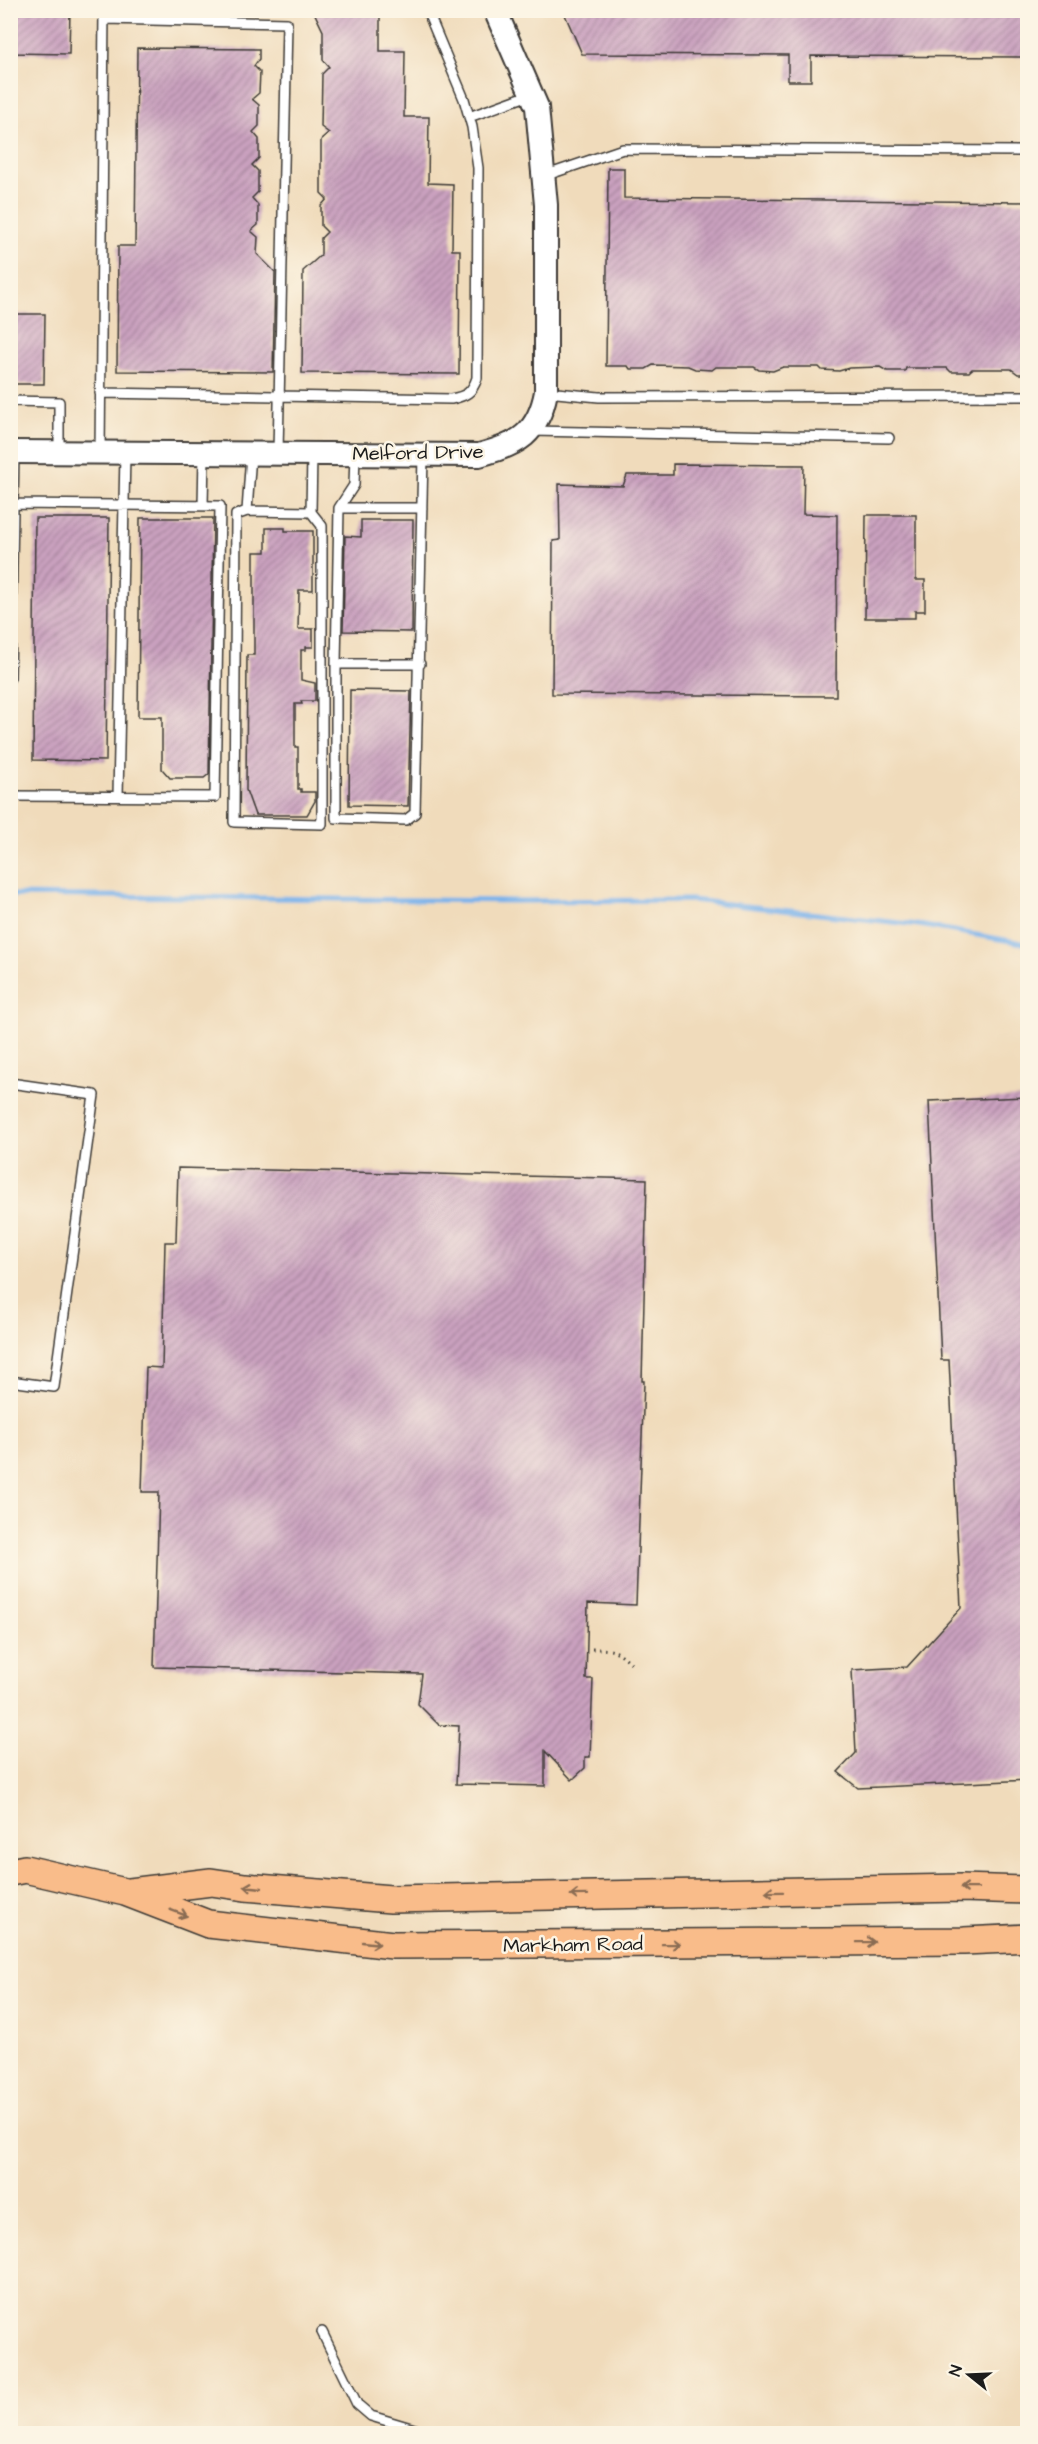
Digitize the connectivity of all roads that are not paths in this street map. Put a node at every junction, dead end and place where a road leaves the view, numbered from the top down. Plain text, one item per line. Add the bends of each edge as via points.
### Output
1 (427, 10) edge
2 (495, 10) edge
3 (104, 15) edge
4 (532, 94) junction
5 (469, 117) junction
6 (1028, 151) edge
7 (544, 176) junction
8 (546, 392) junction
9 (100, 393) junction
10 (280, 396) junction
11 (1028, 396) edge
12 (10, 401) edge
13 (527, 431) junction
14 (889, 438) dead end
15 (12, 452) edge
16 (59, 452) junction
17 (100, 453) junction
18 (125, 453) junction
19 (204, 454) junction
20 (251, 454) junction
21 (278, 454) junction
22 (312, 455) junction
23 (355, 455) junction
24 (423, 456) junction
25 (13, 504) junction
26 (123, 505) junction
27 (203, 506) junction
28 (339, 508) junction
29 (422, 508) junction
30 (246, 511) junction
31 (311, 512) junction
32 (420, 663) junction
33 (336, 664) junction
34 (10, 678) edge
35 (10, 796) edge
36 (118, 796) junction
37 (10, 1083) edge
38 (10, 1381) edge
39 (15, 1865) edge
40 (1028, 1890) edge
41 (125, 1892) junction
42 (1028, 1938) edge
43 (322, 2332) dead end
44 (431, 2433) edge

1 - 5 lane
2 - 4 street, Melford Drive
3 - 9 lane
3 - 10 lane via 287,23
4 - 5 lane
4 - 7 street, Melford Drive via 537,107
5 - 10 lane via 478,168 477,378 473,390 451,399
6 - 7 lane via 622,149
7 - 8 street, Melford Drive
8 - 11 lane via 600,397
8 - 13 street, Melford Drive via 543,411
9 - 10 lane
9 - 17 lane
10 - 21 lane
12 - 16 lane via 59,402
13 - 14 lane
13 - 24 street, Melford Drive via 514,444 479,455
15 - 16 street, Melford Drive
15 - 25 lane
16 - 17 street, Melford Drive
17 - 18 street, Melford Drive
18 - 19 street, Melford Drive
18 - 26 lane
19 - 20 street, Melford Drive
19 - 27 lane
20 - 21 street, Melford Drive
20 - 30 lane
21 - 22 street, Melford Drive
22 - 23 street, Melford Drive
22 - 31 lane
23 - 24 street, Melford Drive
23 - 28 lane via 354,485
24 - 29 lane
25 - 26 lane
25 - 34 lane
26 - 27 lane
26 - 36 lane
27 - 36 lane via 220,506 215,797
28 - 29 lane
28 - 33 lane
29 - 32 lane
30 - 31 lane
30 - 31 lane via 236,515 234,822 322,824 322,526
32 - 33 lane
32 - 33 lane via 416,813 406,820 336,818
35 - 36 lane
37 - 38 lane via 94,1095 54,1387
39 - 41 main road, Markham Road
40 -> 41 main road, Markham Road via 950,1888 391,1899 211,1882
41 -> 42 main road, Markham Road via 208,1924 393,1945
43 - 44 lane via 357,2404 371,2416

